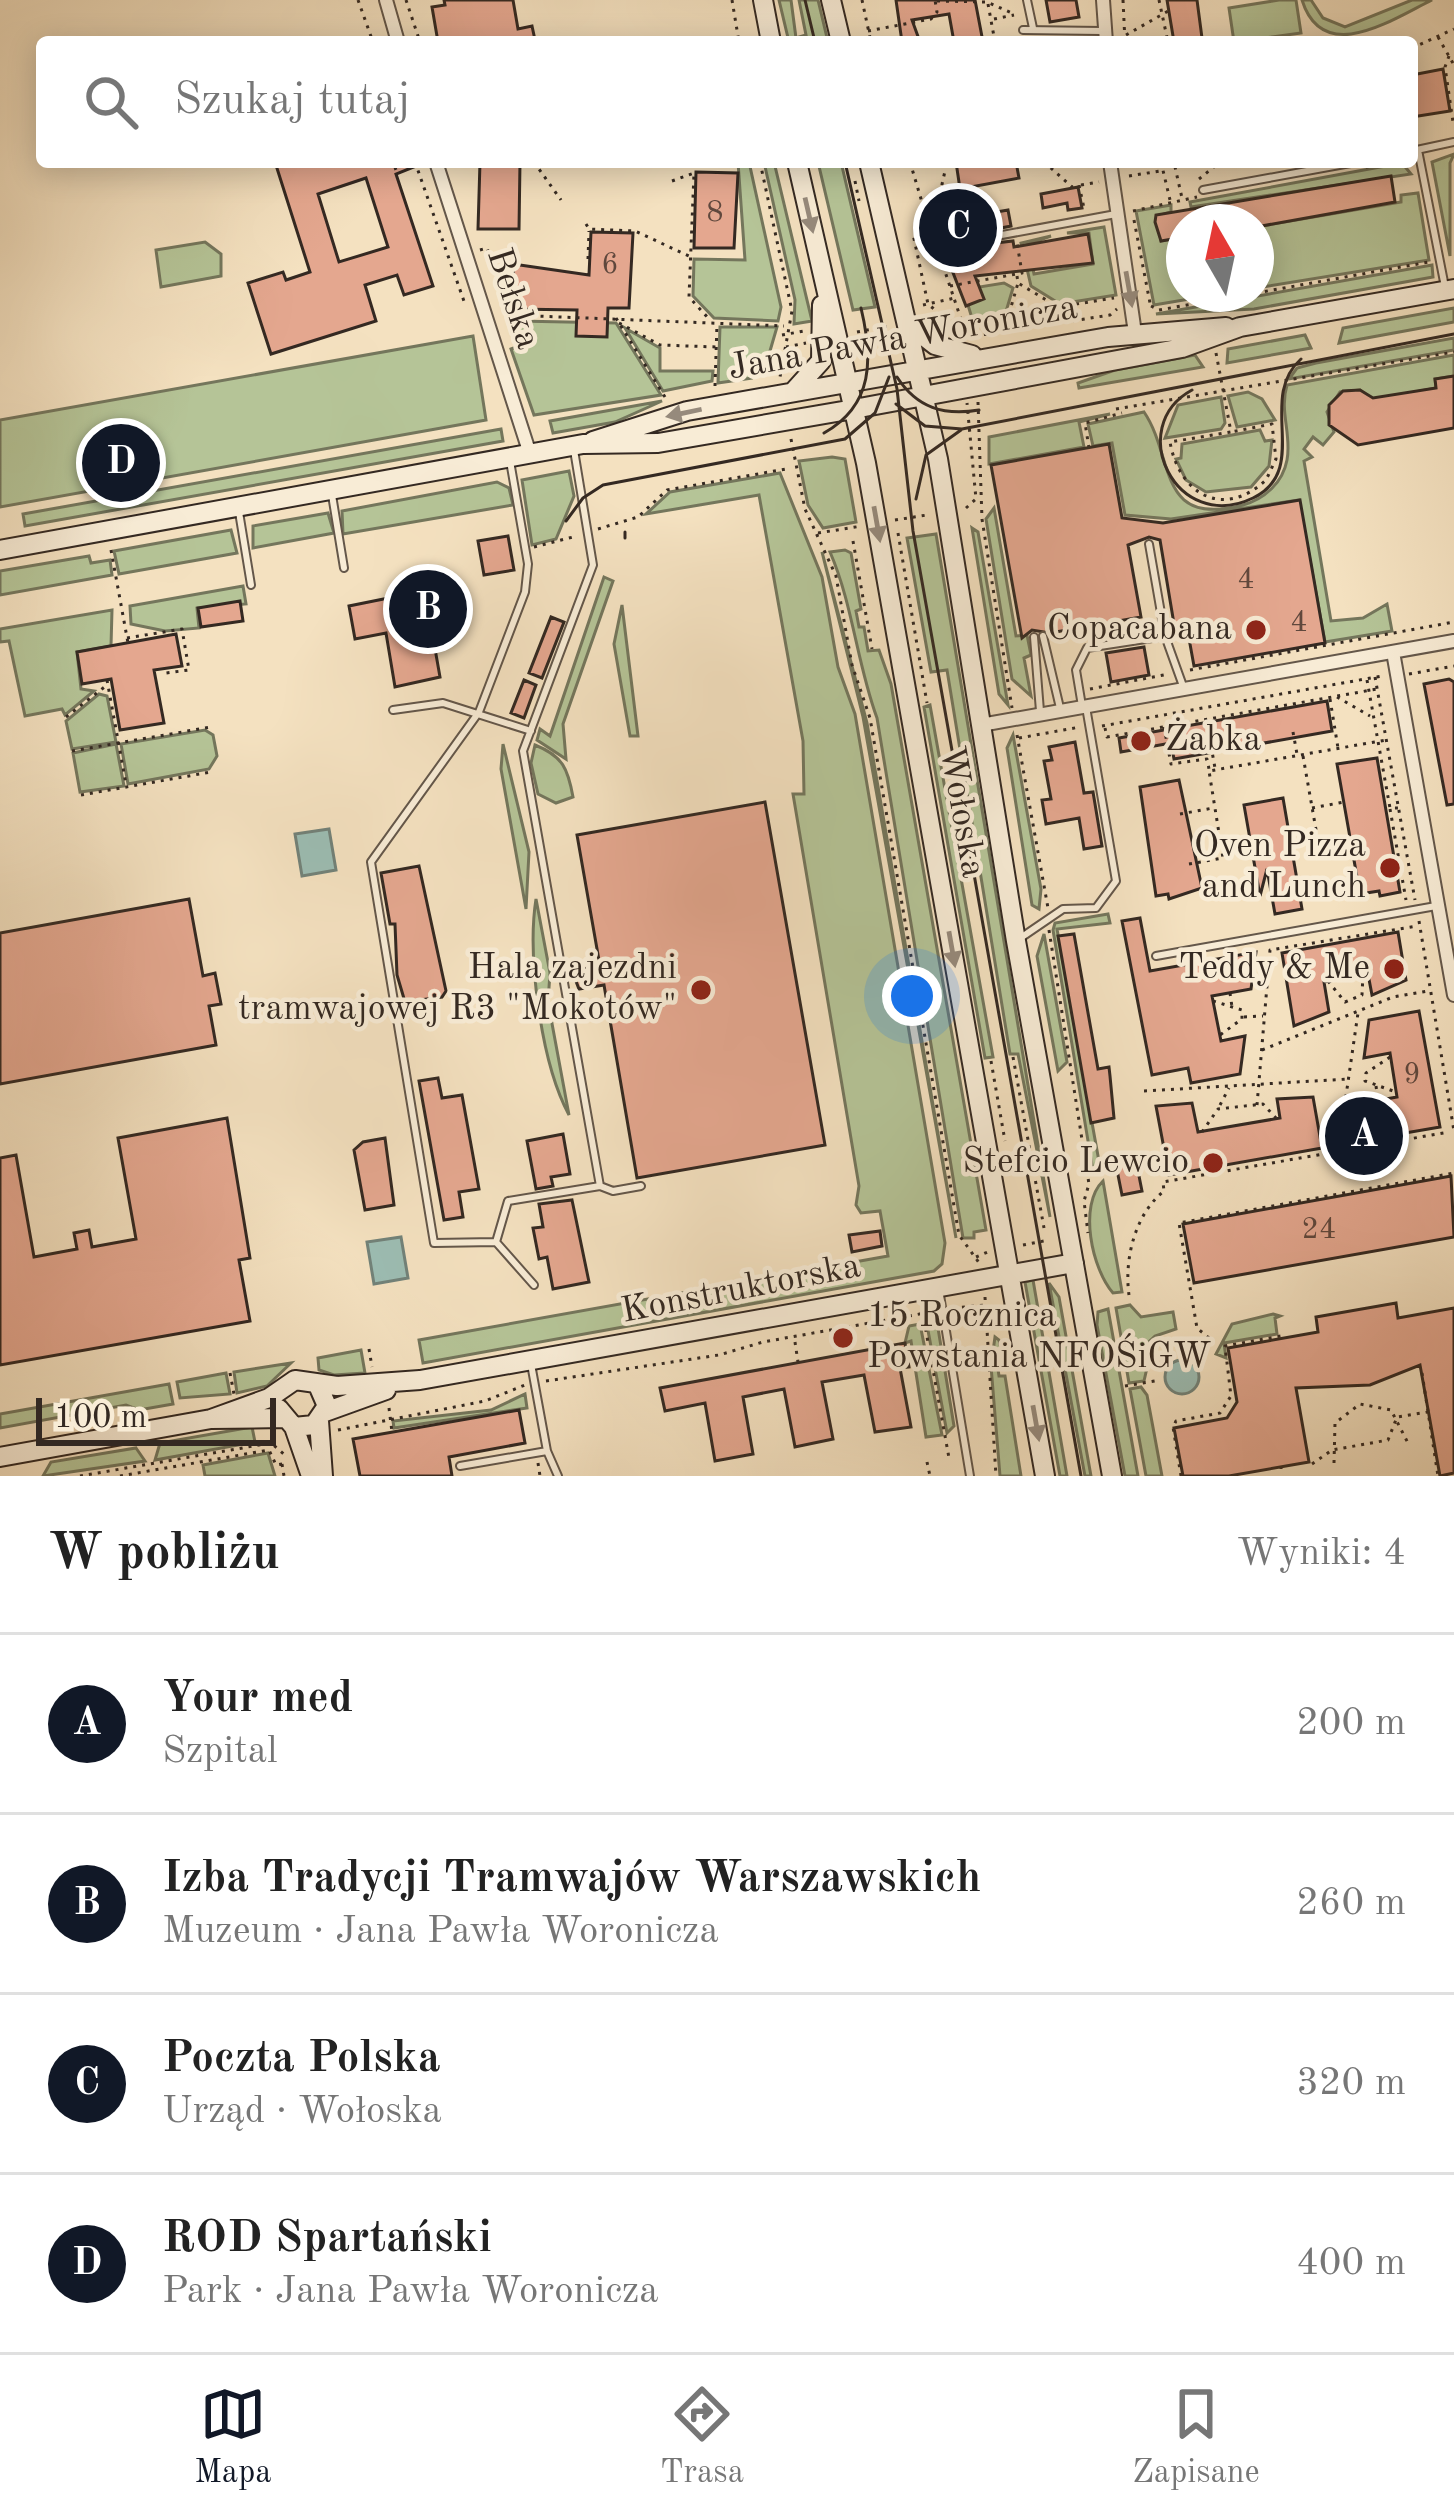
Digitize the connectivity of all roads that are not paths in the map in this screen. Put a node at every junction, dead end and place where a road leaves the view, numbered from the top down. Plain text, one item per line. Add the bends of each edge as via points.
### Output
1 (386, 0) edge
2 (764, 0) edge
3 (831, 0) edge
4 (1027, 0) edge
5 (1103, 0) edge
6 (1033, 28) junction
7 (1022, 30) dead end
8 (396, 36) edge
9 (771, 36) edge
10 (840, 36) edge
11 (1106, 36) edge
12 (1454, 142) edge
13 (1418, 150) edge
14 (1418, 164) edge
15 (438, 168) edge
16 (798, 168) edge
17 (870, 168) edge
18 (1111, 168) edge
19 (1341, 168) edge
20 (1203, 193) road end
21 (1117, 218) junction
22 (975, 241) dead end
23 (1450, 290) edge
24 (907, 323) junction
25 (1240, 327) junction
26 (1135, 333) junction
27 (826, 335) junction
28 (1000, 356) junction
29 (918, 370) junction
30 (848, 383) junction
31 (785, 386) junction
32 (924, 395) junction
33 (854, 409) junction
34 (579, 446) junction
35 (530, 454) junction
36 (509, 458) junction
37 (331, 490) junction
38 (238, 506) junction
39 (1149, 544) dead end
40 (0, 550) edge
41 (344, 568) dead end
42 (251, 585) dead end
43 (1165, 636) junction
44 (1454, 641) edge
45 (1393, 652) junction
46 (1183, 689) junction
47 (1084, 707) junction
48 (393, 710) dead end
49 (1060, 711) junction
50 (479, 712) junction
51 (1041, 715) junction
52 (981, 725) junction
53 (530, 731) junction
54 (1438, 906) junction
55 (1016, 941) junction
56 (1156, 956) dead end
57 (1454, 995) edge
58 (600, 1186) junction
59 (641, 1186) dead end
60 (496, 1243) junction
61 (1074, 1263) junction
62 (1009, 1274) junction
63 (535, 1285) dead end
64 (938, 1286) junction
65 (532, 1373) junction
66 (420, 1380) junction
67 (317, 1384) junction
68 (280, 1392) junction
69 (322, 1417) junction
70 (212, 1420) junction
71 (288, 1422) junction
72 (547, 1451) junction
73 (0, 1457) edge
74 (460, 1466) dead end
75 (311, 1476) edge
76 (323, 1476) edge
77 (558, 1476) edge
78 (970, 1476) edge
79 (1046, 1476) edge
80 (1112, 1476) edge

1 - 8 street
2 - 9 street
3 - 10 street
4 - 6 lane
5 - 11 street
6 - 7 lane
6 - 11 lane
12 - 13 lane
14 - 23 lane
15 - 35 street, Bełska
16 -> 27 street, Wołoska via 821,268
17 - 24 street, Wołoska
18 - 21 street
19 - 20 lane
21 - 22 lane
21 -> 26 street
23 - 25 street, Jana Pawła Woronicza
24 - 28 street via 935,345
24 - 29 street, Wołoska
25 - 26 street, Jana Pawła Woronicza
25 - 32 street, Jana Pawła Woronicza via 1182,348
26 - 28 street, Jana Pawła Woronicza
27 - 30 street, Wołoska
27 - 31 street via 816,370
28 - 29 street, Jana Pawła Woronicza
29 - 30 street, Jana Pawła Woronicza
29 - 32 street, Wołoska
30 - 31 street, Jana Pawła Woronicza
30 - 33 street, Wołoska
31 -> 34 street, Jana Pawła Woronicza
32 - 33 street, Jana Pawła Woronicza
32 - 52 street, Wołoska
33 - 34 street, Jana Pawła Woronicza via 658,443
33 -> 62 street, Wołoska
34 - 35 street, Jana Pawła Woronicza
34 - 53 lane via 591,572
35 - 36 street, Jana Pawła Woronicza
36 - 37 street, Jana Pawła Woronicza
36 - 50 lane via 526,549 525,592
37 - 38 street, Jana Pawła Woronicza
37 - 41 lane
38 - 40 street, Jana Pawła Woronicza
38 - 42 lane
39 - 43 lane
43 - 46 lane
43 - 47 lane via 1087,648 1076,670
44 - 45 street
45 - 46 street
45 - 54 street
46 - 47 street
47 - 49 street
47 - 55 lane via 1116,881 1096,908 1048,915
48 - 50 lane via 443,703
49 - 51 street
49 - 51 lane via 1039,637
50 - 53 lane
50 - 60 lane via 392,826 370,872 434,1243
51 - 52 street
52 - 55 street, Wołoska
53 - 58 lane via 524,751
54 - 56 lane
54 - 57 street
55 - 61 street, Wołoska via 1079,1234
58 - 59 lane
58 - 60 lane via 508,1202
60 - 63 lane
61 - 62 street, Konstruktorska
61 - 80 street, Wołoska
62 - 64 street, Konstruktorska
62 -> 79 street, Wołoska
64 - 65 street, Konstruktorska
64 - 78 lane
65 - 66 street, Konstruktorska
65 - 72 lane
66 - 67 street, Konstruktorska
66 - 69 street, Konstruktorska
67 - 68 street via 296,1380
67 - 69 street via 327,1399
68 - 70 street
68 - 71 street
69 - 71 street
69 - 76 street
70 - 71 street
70 - 73 street
71 - 75 street
72 - 74 lane
72 - 77 lane

